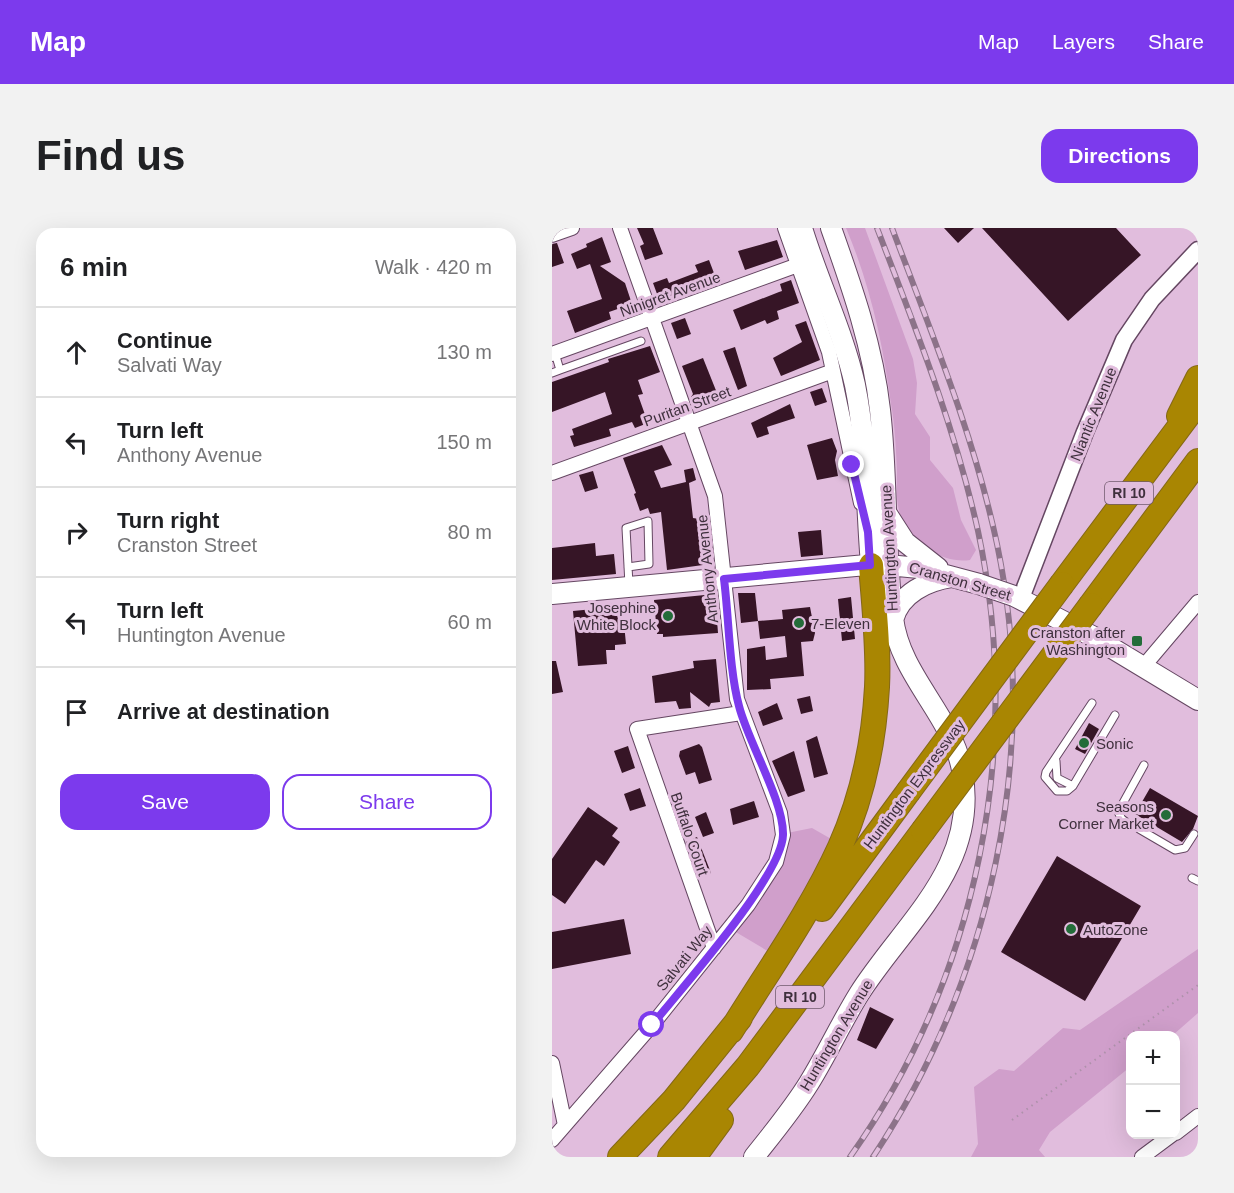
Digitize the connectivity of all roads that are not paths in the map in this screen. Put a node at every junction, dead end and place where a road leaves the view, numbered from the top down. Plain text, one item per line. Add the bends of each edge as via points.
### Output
1 (572, 228) edge
2 (620, 228) edge
3 (785, 228) edge
4 (802, 228) edge
5 (831, 228) edge
6 (552, 235) edge
7 (1198, 250) edge
8 (798, 265) junction
9 (652, 318) junction
10 (604, 335) junction
11 (641, 341) dead end
12 (609, 351) junction
13 (553, 354) edge
14 (560, 370) junction
15 (833, 371) junction
16 (552, 373) edge
17 (1198, 378) edge
18 (1198, 402) edge
19 (689, 423) junction
20 (1164, 446) junction
21 (1198, 461) edge
22 (552, 473) edge
23 (1198, 475) edge
24 (886, 511) junction
25 (868, 532) junction
26 (1128, 555) junction
27 (879, 564) junction
28 (628, 567) junction
29 (954, 576) junction
30 (724, 579) junction
31 (629, 588) junction
32 (552, 594) edge
33 (1018, 597) junction
34 (1198, 602) edge
35 (893, 620) junction
36 (1143, 667) junction
37 (1198, 700) edge
38 (1092, 703) dead end
39 (741, 713) junction
40 (1115, 715) dead end
41 (1056, 761) junction
42 (1144, 765) dead end
43 (1073, 786) junction
44 (1129, 824) dead end
45 (1139, 829) dead end
46 (1194, 834) dead end
47 (782, 843) joint
48 (854, 925) junction
49 (714, 948) junction
50 (731, 1031) junction
51 (552, 1063) edge
52 (674, 1100) junction
53 (1198, 1116) edge
54 (565, 1125) junction
55 (1180, 1130) edge
56 (1167, 1139) edge
57 (552, 1140) edge
58 (607, 1157) edge
59 (620, 1157) edge
60 (670, 1157) edge
61 (694, 1157) edge
62 (754, 1157) edge
63 (1142, 1157) edge

1 - 6 street
2 - 9 street, Anthony Avenue
3 - 8 street, Huntington Avenue
4 - 25 main road, Huntington Avenue via 854,382 863,446
5 - 24 main road, Huntington Avenue via 859,307 874,374
7 - 33 street, Niantic Avenue via 1152,298 1124,340
8 - 9 street, Ninigret Avenue
8 - 15 street, Huntington Avenue
9 - 10 street, Ninigret Avenue
9 - 19 street, Anthony Avenue
10 - 12 lane
10 - 13 street, Ninigret Avenue
11 - 12 lane
12 - 14 lane
13 - 14 lane
14 - 16 lane
15 - 19 street, Puritan Street
15 - 25 street, Huntington Avenue
17 - 20 highway
18 - 20 highway, Huntington Expressway / RI 10
19 - 22 street, Puritan Street
19 - 30 street, Anthony Avenue via 715,496
20 - 50 highway, Huntington Expressway / RI 10, bridge
21 - 26 highway, RI 10
23 - 26 highway
24 - 27 main road, Huntington Avenue
24 - 29 main road via 905,542
25 - 27 main road, Huntington Avenue
26 - 48 highway, RI 10, bridge
27 - 29 main road, Cranston Street via 919,567
27 - 30 main road, Cranston Street
27 - 35 main road, Huntington Avenue
27 - 50 highway via 877,687 855,806 824,879
28 - 28 lane via 649,564 648,521 626,528
28 - 31 lane
29 - 33 main road, Cranston Street, bridge
29 - 35 main road via 914,591 898,607
30 - 31 main road, Cranston Street
30 - 39 street, Anthony Avenue
31 - 32 main road, Cranston Street
33 - 36 main road, Cranston Street
34 - 36 street
35 - 62 main road, Huntington Avenue via 908,663 960,761 964,800 958,840 949,867 932,897 868,980 808,1084
36 - 37 main road, Cranston Street
38 - 41 lane
39 - 47 street, Anthony Avenue via 780,813
39 - 49 street, Buffalo Court via 637,729
40 - 43 lane
41 - 43 lane via 1057,778
41 - 43 lane via 1045,777 1057,791
42 - 44 lane via 1118,812
45 - 46 lane via 1180,851
47 - 49 street, Salvati Way via 776,862
48 - 60 highway, RI 10 via 748,1066
48 - 61 highway
49 - 54 street, Salvati Way
50 - 52 highway, Huntington Expressway / RI 10
51 - 54 street
52 - 58 highway
52 - 59 highway, Huntington Expressway / RI 10
53 - 55 street
54 - 57 street, Salvati Way
56 - 63 street

